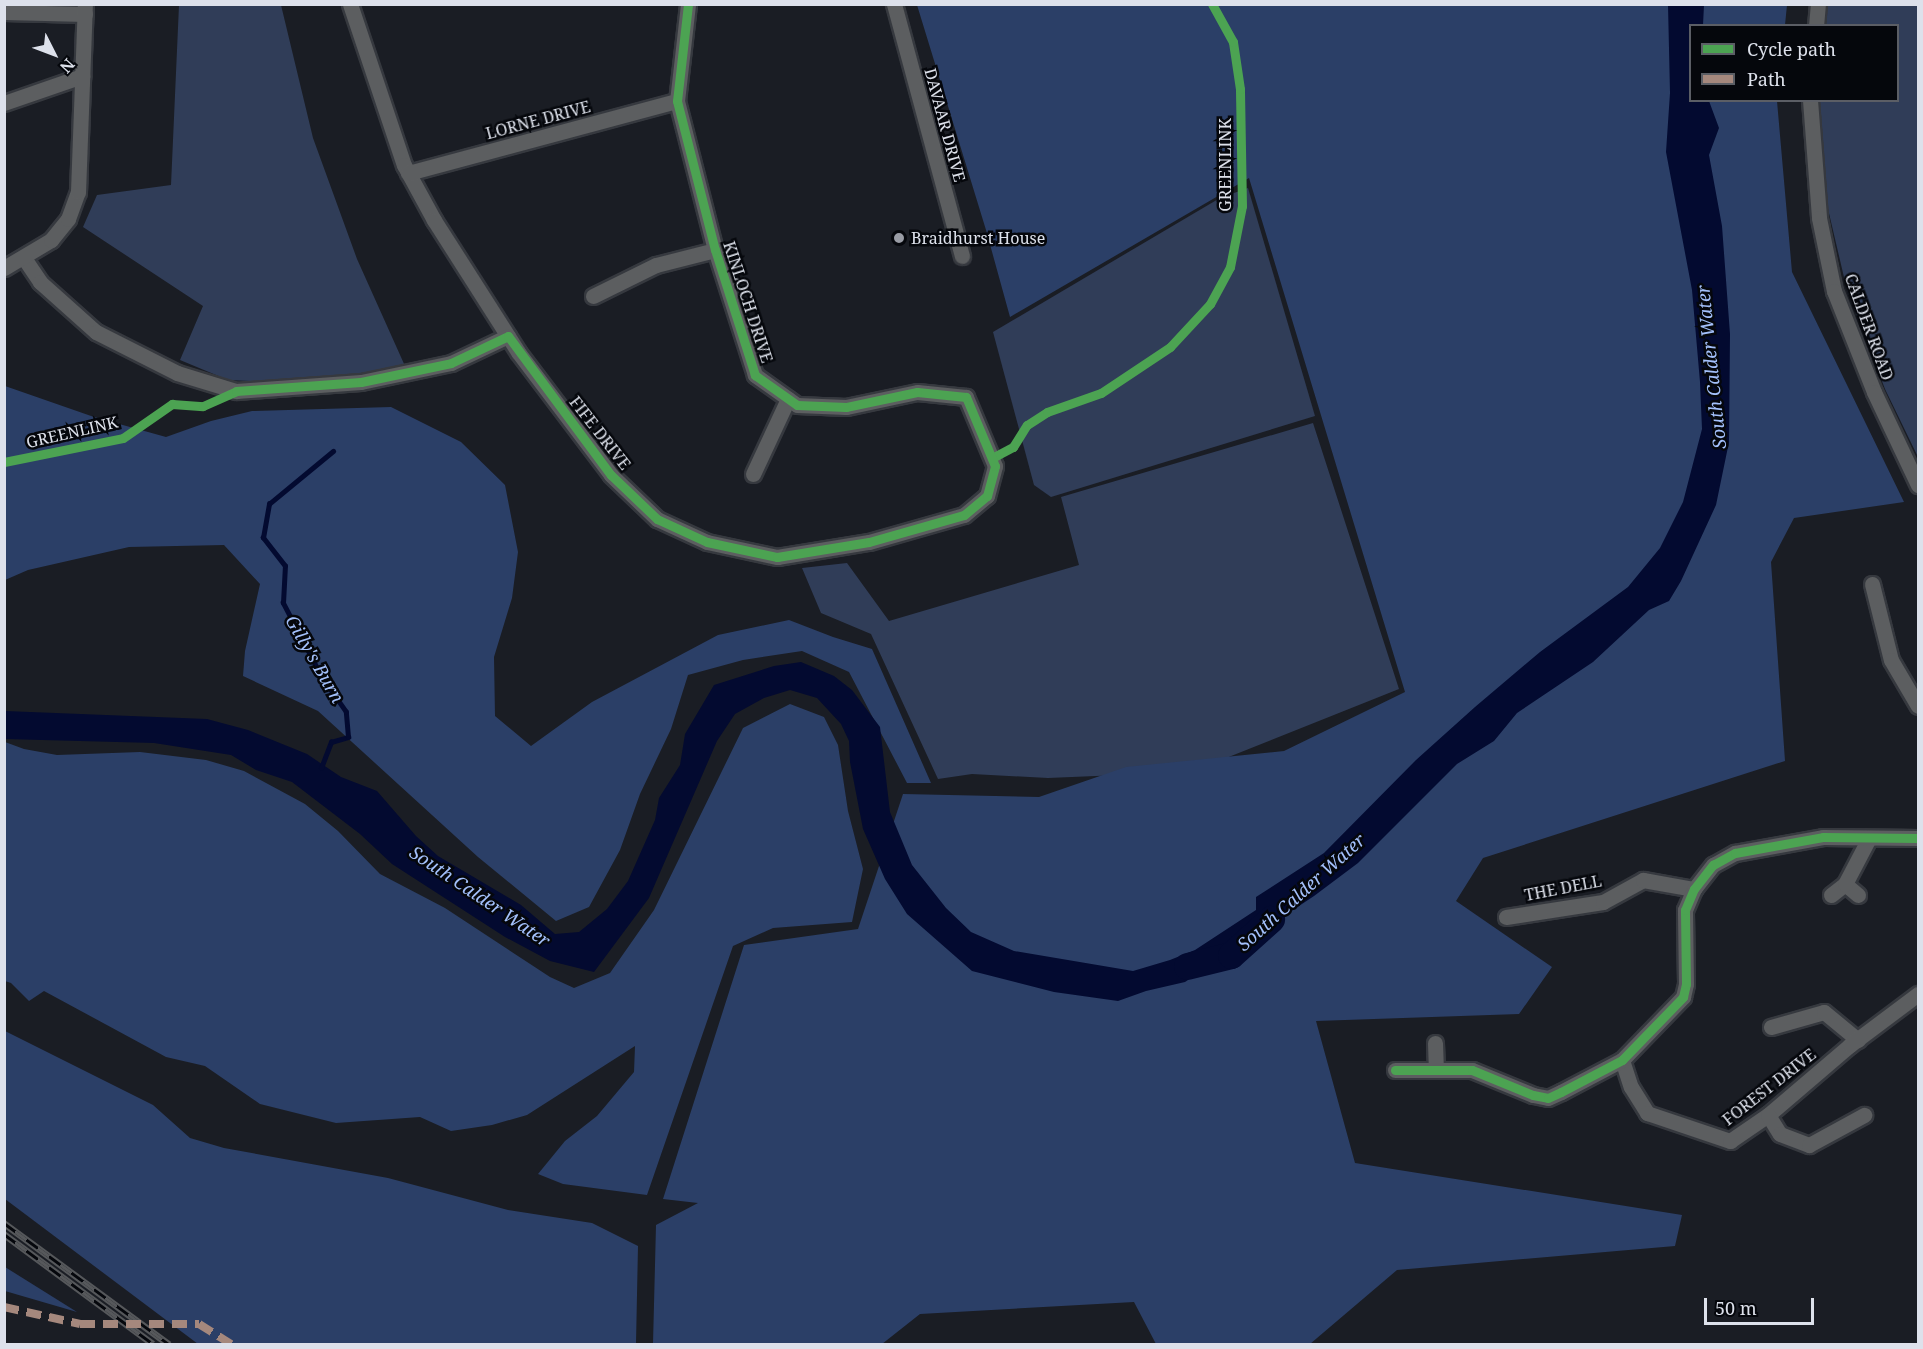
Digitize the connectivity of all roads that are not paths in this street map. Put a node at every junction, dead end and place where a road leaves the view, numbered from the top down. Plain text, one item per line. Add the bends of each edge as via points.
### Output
1 (350, 4) edge
2 (688, 4) edge
3 (894, 4) edge
4 (1818, 4) edge
5 (85, 9) edge
6 (4, 12) edge
7 (1816, 24) edge
8 (82, 76) junction
9 (677, 101) junction
10 (1810, 102) edge
11 (4, 103) edge
12 (408, 174) junction
13 (715, 249) junction
14 (962, 256) dead end
15 (24, 258) junction
16 (4, 268) edge
17 (592, 296) dead end
18 (508, 336) junction
19 (788, 399) junction
20 (753, 474) dead end
21 (1918, 485) edge
22 (964, 515) joint
23 (1872, 584) dead end
24 (1918, 706) edge
25 (1918, 838) edge
26 (1868, 840) junction
27 (1845, 884) junction
28 (1694, 889) junction
29 (1831, 895) dead end
30 (1858, 895) dead end
31 (1506, 916) dead end
32 (1918, 994) edge
33 (1771, 1028) dead end
34 (1858, 1040) junction
35 (1435, 1043) dead end
36 (1622, 1060) junction
37 (1436, 1069) junction
38 (1395, 1070) dead end
39 (1768, 1115) junction
40 (1864, 1115) dead end

1 - 12 street, FIFE DRIVE
2 - 9 street
3 - 14 street, DAVAAR DRIVE
4 - 7 street
5 - 6 street
5 - 8 street
8 - 11 street
8 - 15 street via 78,192 68,219 51,240
9 - 12 street, LORNE DRIVE
9 - 13 street, KINLOCH DRIVE
10 - 21 street, CALDER ROAD via 1819,218 1834,291 1874,392
12 - 18 street, FIFE DRIVE
13 - 17 street via 656,265
13 - 19 street, KINLOCH DRIVE via 755,375
15 - 16 street
15 - 18 street via 40,282 96,332 177,373 236,391 361,382 451,363
18 - 22 street, FIFE DRIVE via 611,475 657,519 707,542 777,557 869,542
19 - 20 street
19 - 22 street, KINLOCH DRIVE via 797,405 846,407 917,392 966,396 995,466 987,496
23 - 24 street via 1891,660
25 - 26 street
26 - 27 street
26 - 28 street via 1823,837 1736,853 1713,864
27 - 29 street
27 - 30 street
28 - 31 street, THE DELL via 1643,880 1603,902
28 - 36 street via 1685,910 1683,997
32 - 34 street, FOREST DRIVE
33 - 34 street via 1824,1012
34 - 39 street, FOREST DRIVE
35 - 37 street
36 - 37 street via 1548,1098 1472,1070
36 - 39 street, FOREST DRIVE via 1631,1087 1647,1113 1730,1141
37 - 38 street
39 - 40 street via 1779,1134 1809,1145

